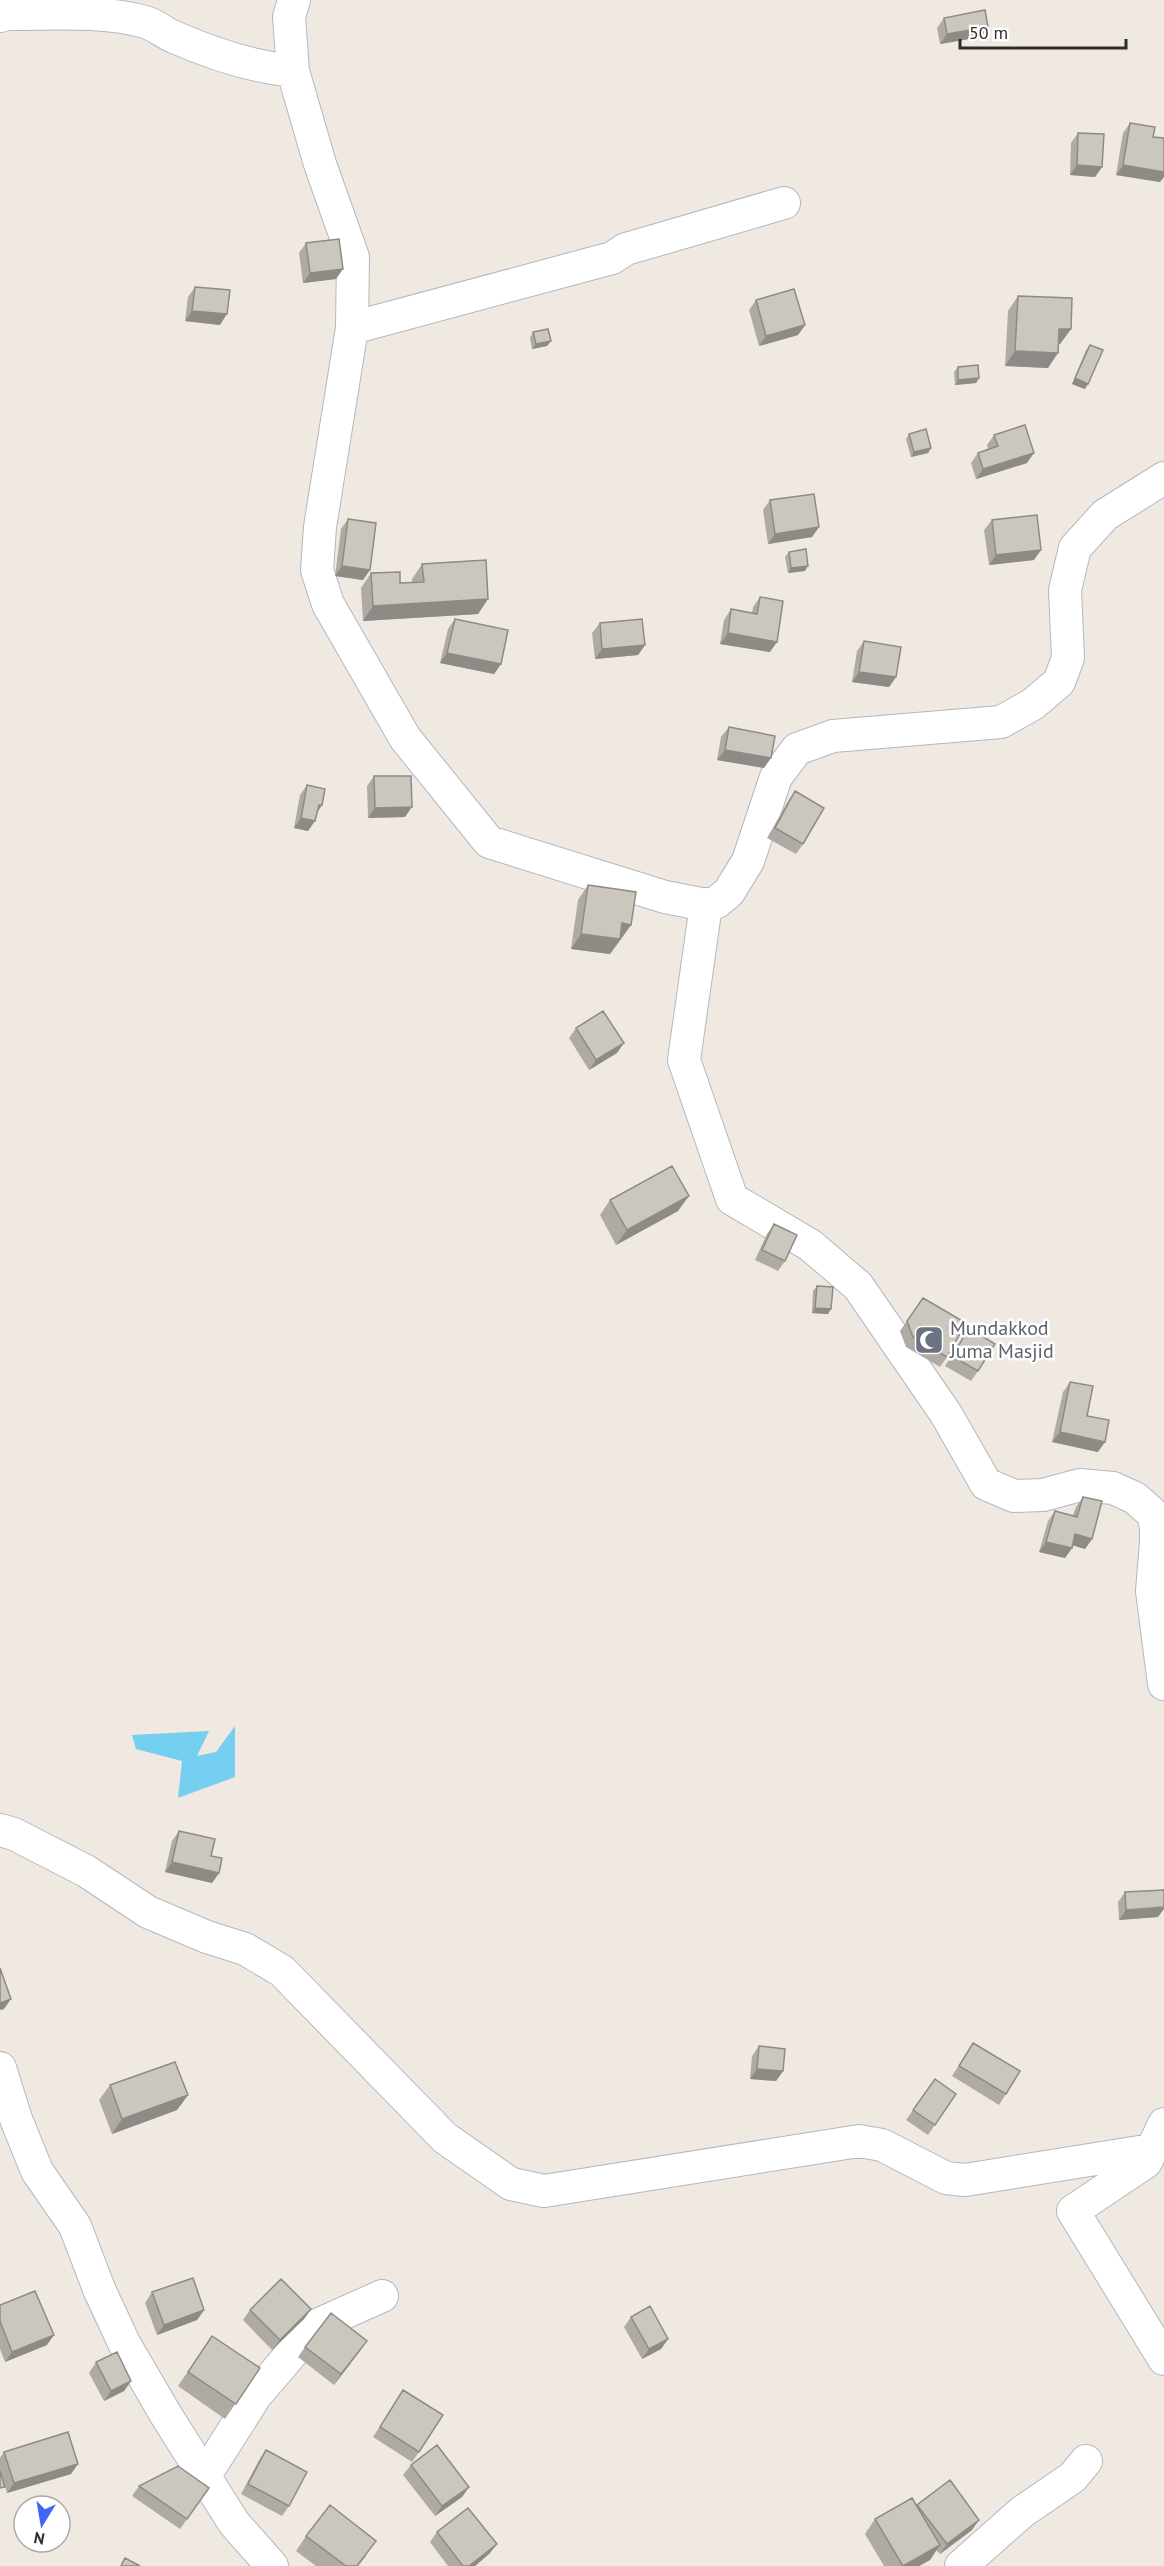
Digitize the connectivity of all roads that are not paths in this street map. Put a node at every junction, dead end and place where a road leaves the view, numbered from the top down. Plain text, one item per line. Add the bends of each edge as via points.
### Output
1 (294, 0) edge
2 (0, 16) edge
3 (293, 71) junction
4 (784, 203) dead end
5 (352, 328) junction
6 (1164, 478) edge
7 (706, 906) junction
8 (1160, 1543) edge
9 (1164, 1684) edge
10 (0, 1830) edge
11 (0, 2068) edge
12 (1158, 2137) edge
13 (382, 2296) dead end
14 (1164, 2359) edge
15 (1086, 2461) dead end
16 (204, 2477) junction
17 (272, 2566) edge
18 (961, 2566) edge

1 - 3 street via 290,17
2 - 3 street via 122,17 148,22 172,36 258,68
3 - 5 street via 352,256
4 - 5 street via 626,249 612,258
5 - 7 street via 320,527 317,570 328,604 405,738 489,842
6 - 7 street via 1105,515 1075,548 1065,590 1068,658 1059,682 1033,704 1001,722 833,736 797,749 777,777 748,861 729,892
7 - 8 street via 684,1060 732,1198 810,1245 858,1286 946,1414 986,1484 1014,1496 1043,1495 1080,1485 1113,1488 1135,1498 1152,1513
8 - 9 street via 1152,1591
10 - 12 street via 86,1870 147,1912 245,1949 282,1971 445,2138 511,2184 544,2190 859,2141 882,2145 946,2178 965,2180
11 - 16 street via 37,2171 75,2226 124,2343
12 - 14 street via 1146,2162 1073,2211
13 - 16 street via 315,2326 256,2395
15 - 18 street via 1073,2477 1022,2512
16 - 17 street via 234,2523

